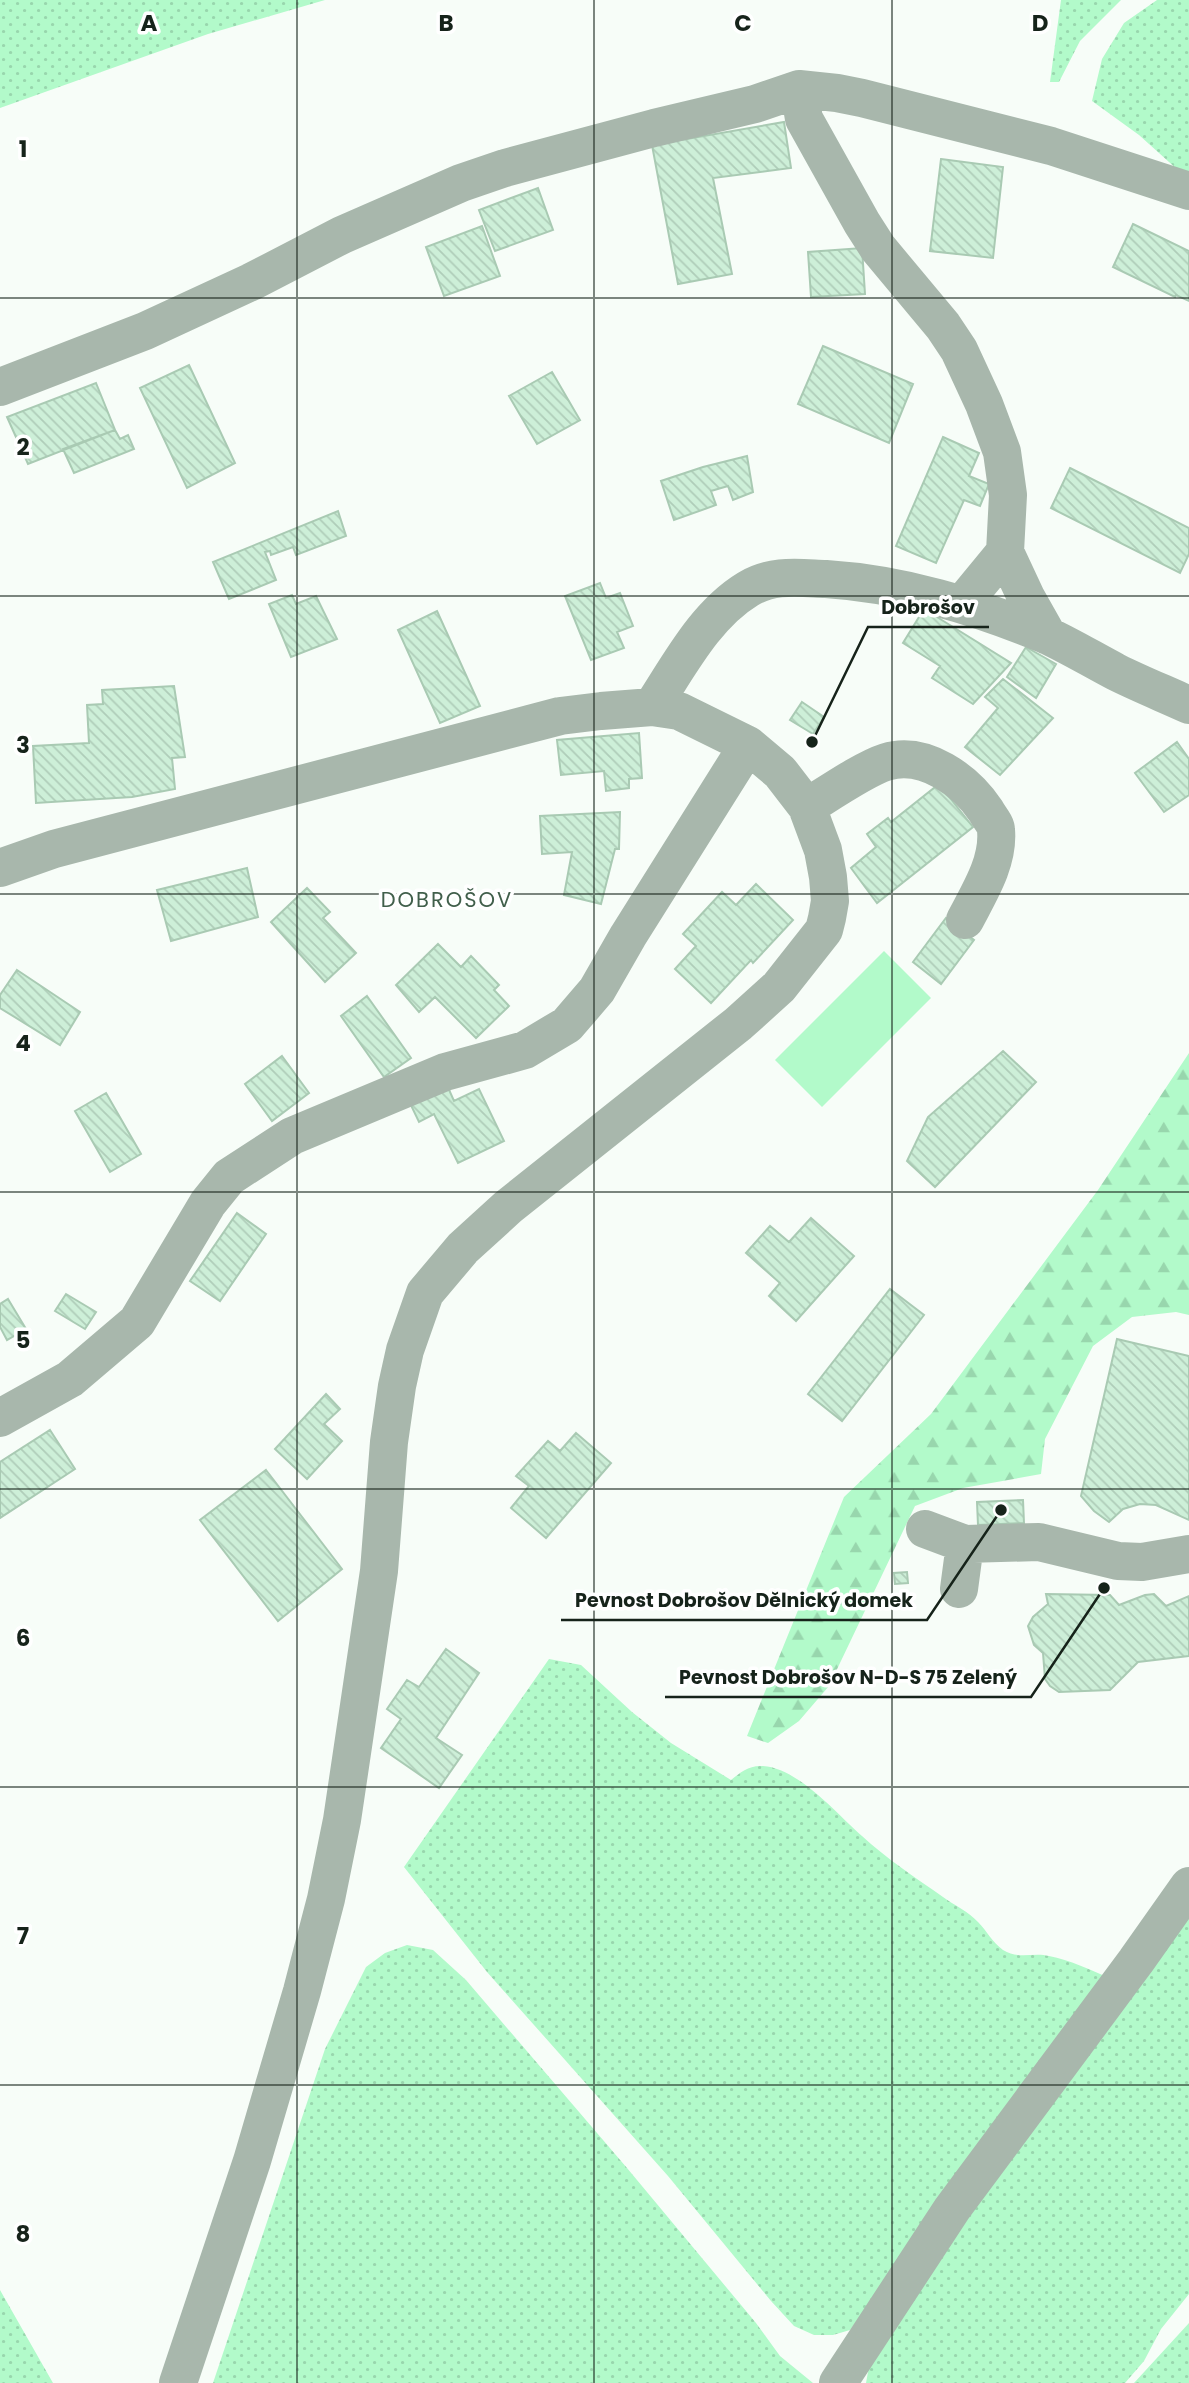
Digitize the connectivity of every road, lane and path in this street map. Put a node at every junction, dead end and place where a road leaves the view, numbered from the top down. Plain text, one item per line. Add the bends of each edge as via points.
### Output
1 (799, 89) junction
2 (1189, 191) edge
3 (0, 387) edge
4 (1005, 552) junction
5 (963, 603) junction
6 (1048, 636) junction
7 (1189, 705) edge
8 (652, 707) junction
9 (748, 746) junction
10 (807, 807) junction
11 (0, 868) edge
12 (965, 920) dead end
13 (0, 1418) edge
14 (925, 1529) dead end
15 (965, 1544) junction
16 (1189, 1554) edge
17 (959, 1589) dead end
18 (1189, 1886) edge
19 (178, 2383) edge
20 (838, 2383) edge

1 - 2 street via 849,96 1051,146
1 - 3 street via 541,157 461,183 145,331
1 - 4 street via 804,119 862,223 959,350 984,404 1002,453 1007,484
4 - 5 street
4 - 6 street
5 - 6 street
5 - 8 street via 843,580 780,576 749,588 718,613
6 - 7 street
8 - 9 street via 679,711
8 - 11 street via 561,716 54,849
9 - 10 street via 780,772
9 - 13 street via 597,990 567,1026 525,1050 444,1072 292,1136 229,1177 208,1203 137,1322 70,1380
10 - 12 street via 886,762 929,763 955,778 978,799 996,828 992,864
10 - 19 street via 823,850 830,901 824,930 806,954 779,987 738,1024 508,1207 463,1248 425,1293 397,1386 379,1571 326,1899 253,2161
14 - 15 street
15 - 16 street via 1039,1542 1118,1561
15 - 17 street
18 - 20 street via 952,2209

